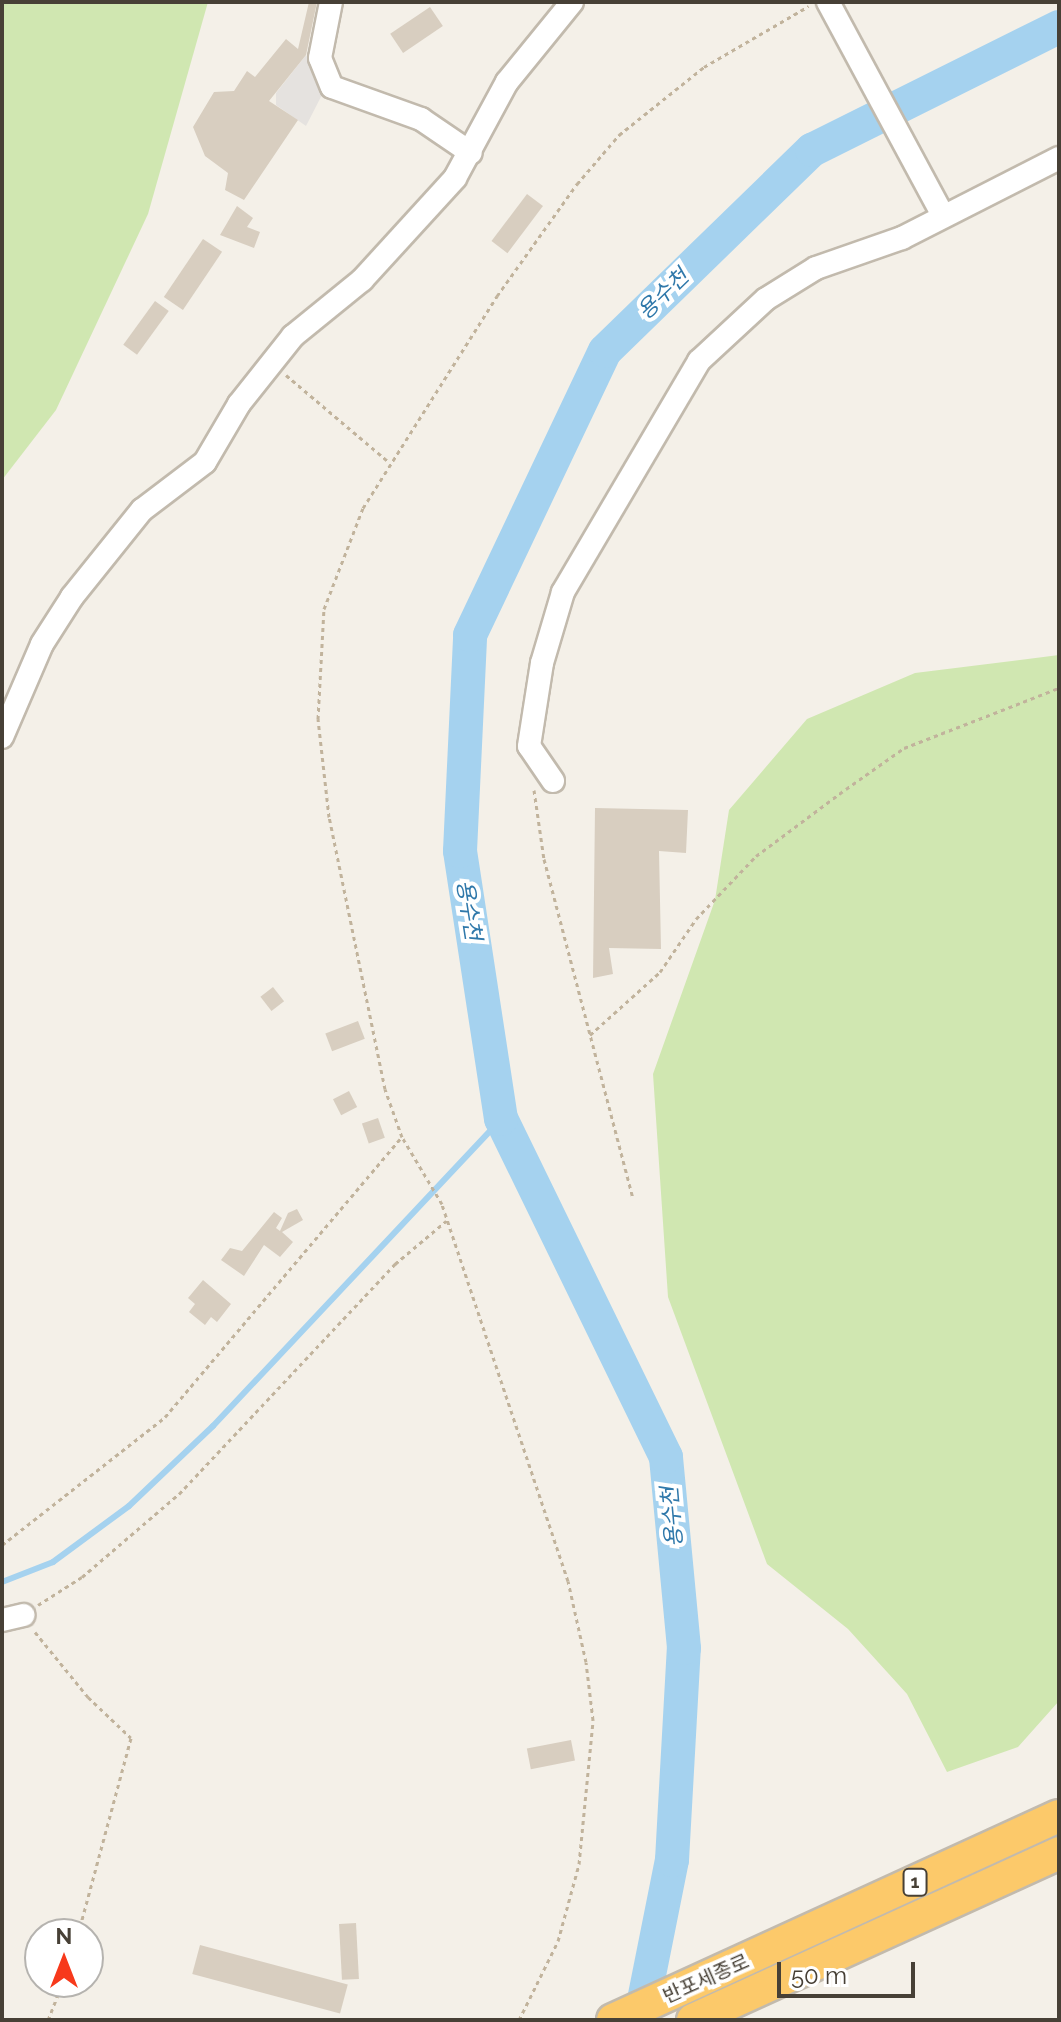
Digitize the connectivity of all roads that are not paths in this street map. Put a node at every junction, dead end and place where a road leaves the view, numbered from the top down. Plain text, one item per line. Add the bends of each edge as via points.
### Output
1 (331, 2) edge
2 (572, 2) edge
3 (828, 2) edge
4 (471, 153) junction
5 (1055, 168) edge
6 (943, 216) junction
7 (2, 737) edge
8 (543, 783) road end
9 (1059, 1816) edge
10 (1059, 1853) edge
11 (613, 2020) edge
12 (693, 2020) edge

1 - 4 street via 320,58 332,87 421,119
2 - 4 street via 507,82
3 - 6 street
4 - 7 street via 362,280 293,336 239,404 205,462 142,510 53,622
5 - 6 street
6 - 8 street via 902,238 816,268 766,299 699,361 563,592 542,663 529,746
9 - 11 highway, 반포세종로 / 1
10 - 12 highway, 반포세종로 / 1

